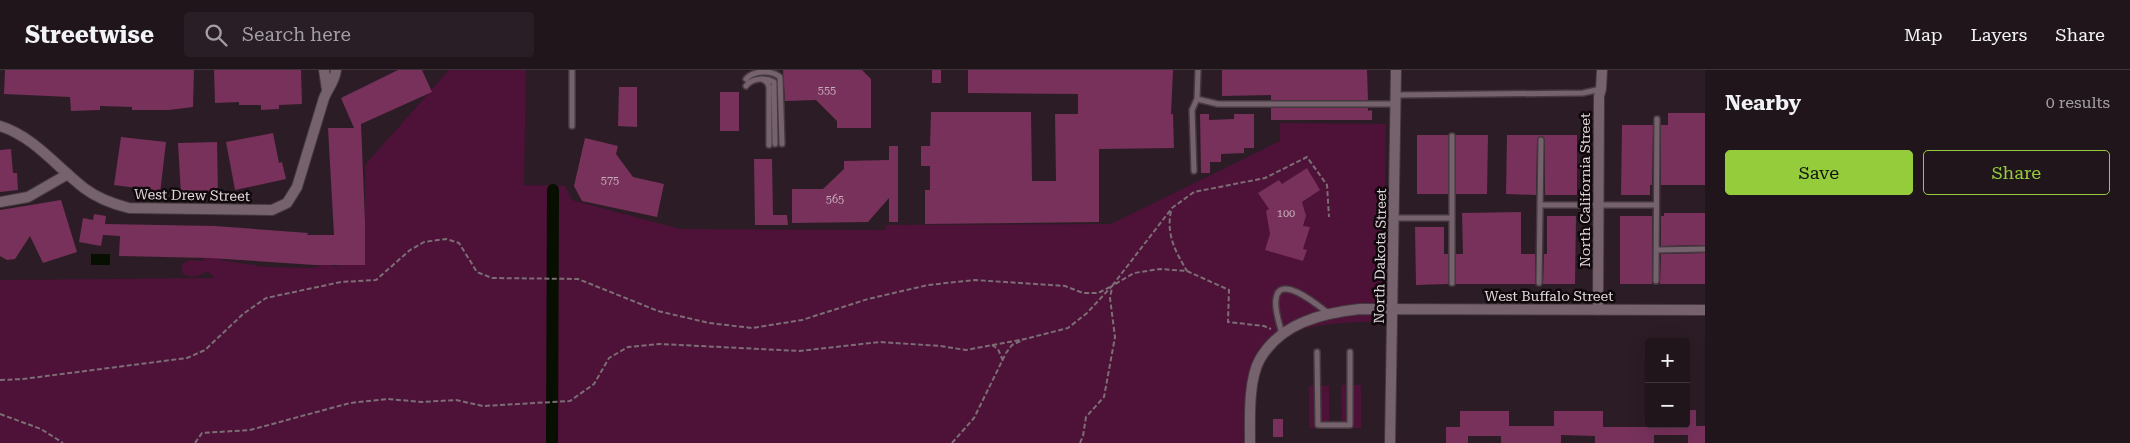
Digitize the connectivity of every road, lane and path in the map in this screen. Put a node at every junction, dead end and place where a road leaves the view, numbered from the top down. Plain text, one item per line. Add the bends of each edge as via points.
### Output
1 (324, 70) edge
2 (336, 70) edge
3 (572, 70) edge
4 (1198, 70) edge
5 (1396, 70) edge
6 (1602, 70) edge
7 (746, 79) dead end
8 (761, 79) junction
9 (746, 86) dead end
10 (1601, 89) junction
11 (327, 90) junction
12 (1197, 99) junction
13 (1395, 100) junction
14 (1657, 119) dead end
15 (0, 126) edge
16 (572, 126) dead end
17 (1452, 136) dead end
18 (1541, 140) dead end
19 (776, 144) dead end
20 (782, 144) dead end
21 (768, 145) dead end
22 (1194, 171) dead end
23 (68, 174) junction
24 (0, 202) edge
25 (1540, 204) junction
26 (1599, 205) junction
27 (1656, 205) junction
28 (1172, 208) junction
29 (1329, 217) dead end
30 (1394, 218) junction
31 (1452, 218) junction
32 (1705, 249) edge
33 (1656, 250) junction
34 (1188, 271) junction
35 (1656, 281) dead end
36 (1452, 283) dead end
37 (1539, 283) dead end
38 (1112, 286) junction
39 (1392, 310) junction
40 (1598, 310) junction
41 (1705, 310) edge
42 (1328, 314) junction
43 (1282, 335) junction
44 (1025, 339) junction
45 (992, 345) junction
46 (1317, 352) dead end
47 (1350, 352) dead end
48 (1003, 361) junction
49 (0, 380) edge
50 (0, 414) edge
51 (63, 443) edge
52 (195, 443) edge
53 (952, 443) edge
54 (1080, 443) edge
55 (1250, 443) edge
56 (1390, 443) edge

1 - 11 street, West Drew Street
2 - 11 street, West Drew Street via 335,79
3 - 16 lane
4 - 12 lane
5 - 13 street, North Dakota Street
6 - 10 street, North California Street
7 - 20 lane via 749,75 772,71 780,77
8 - 9 lane
8 - 19 lane via 769,79 775,85
8 - 21 lane via 769,87
10 - 13 lane via 1575,93
10 - 26 street, North California Street
11 - 23 street, West Drew Street via 297,187 287,203 272,210 129,208 111,203 85,189
12 - 13 lane via 1218,104
12 - 22 lane via 1192,110
13 - 30 street, North Dakota Street
14 - 27 lane
15 - 23 street, West Drew Street via 25,138
17 - 31 lane
18 - 25 lane
23 - 24 street via 28,197
25 - 26 lane
25 - 37 lane
26 - 27 lane
26 - 40 street, North California Street
27 - 33 lane
28 - 29 path via 1194,192 1265,178 1307,157 1327,185
28 - 34 path via 1168,225 1174,249
28 - 38 path
30 - 31 lane
30 - 39 street, North Dakota Street
31 - 36 lane
32 - 33 lane
33 - 35 lane
34 - 38 path via 1160,269 1134,273
34 - 43 path via 1229,290 1228,322 1264,326
38 - 44 path via 1068,328
38 - 49 path via 1098,293 1083,293 1065,286 975,280 928,285 868,299 802,320 752,328 709,323 658,311 578,279 492,278 477,272 458,243 446,240 424,242 376,280 341,282 266,298 243,314 205,350 186,358
38 - 54 path via 1110,298 1115,338 1104,396 1086,417
39 - 40 street, West Buffalo Street
39 - 42 street, West Buffalo Street via 1360,309
39 - 56 street, North Dakota Street
40 - 41 street, West Buffalo Street
42 - 43 street, West Buffalo Street via 1308,320
42 - 43 lane via 1301,293 1283,290 1275,300
43 - 55 street, West Buffalo Street via 1260,360 1250,407
44 - 45 path
44 - 48 path via 1012,345
45 - 48 path via 998,348
45 - 52 path via 966,350 880,342 798,351 660,344 628,346 609,358 594,384 570,401 483,406 456,400 388,399 350,403 250,430 202,434
46 - 47 lane via 1318,425 1350,424
48 - 53 path via 974,418
50 - 51 path via 41,428

